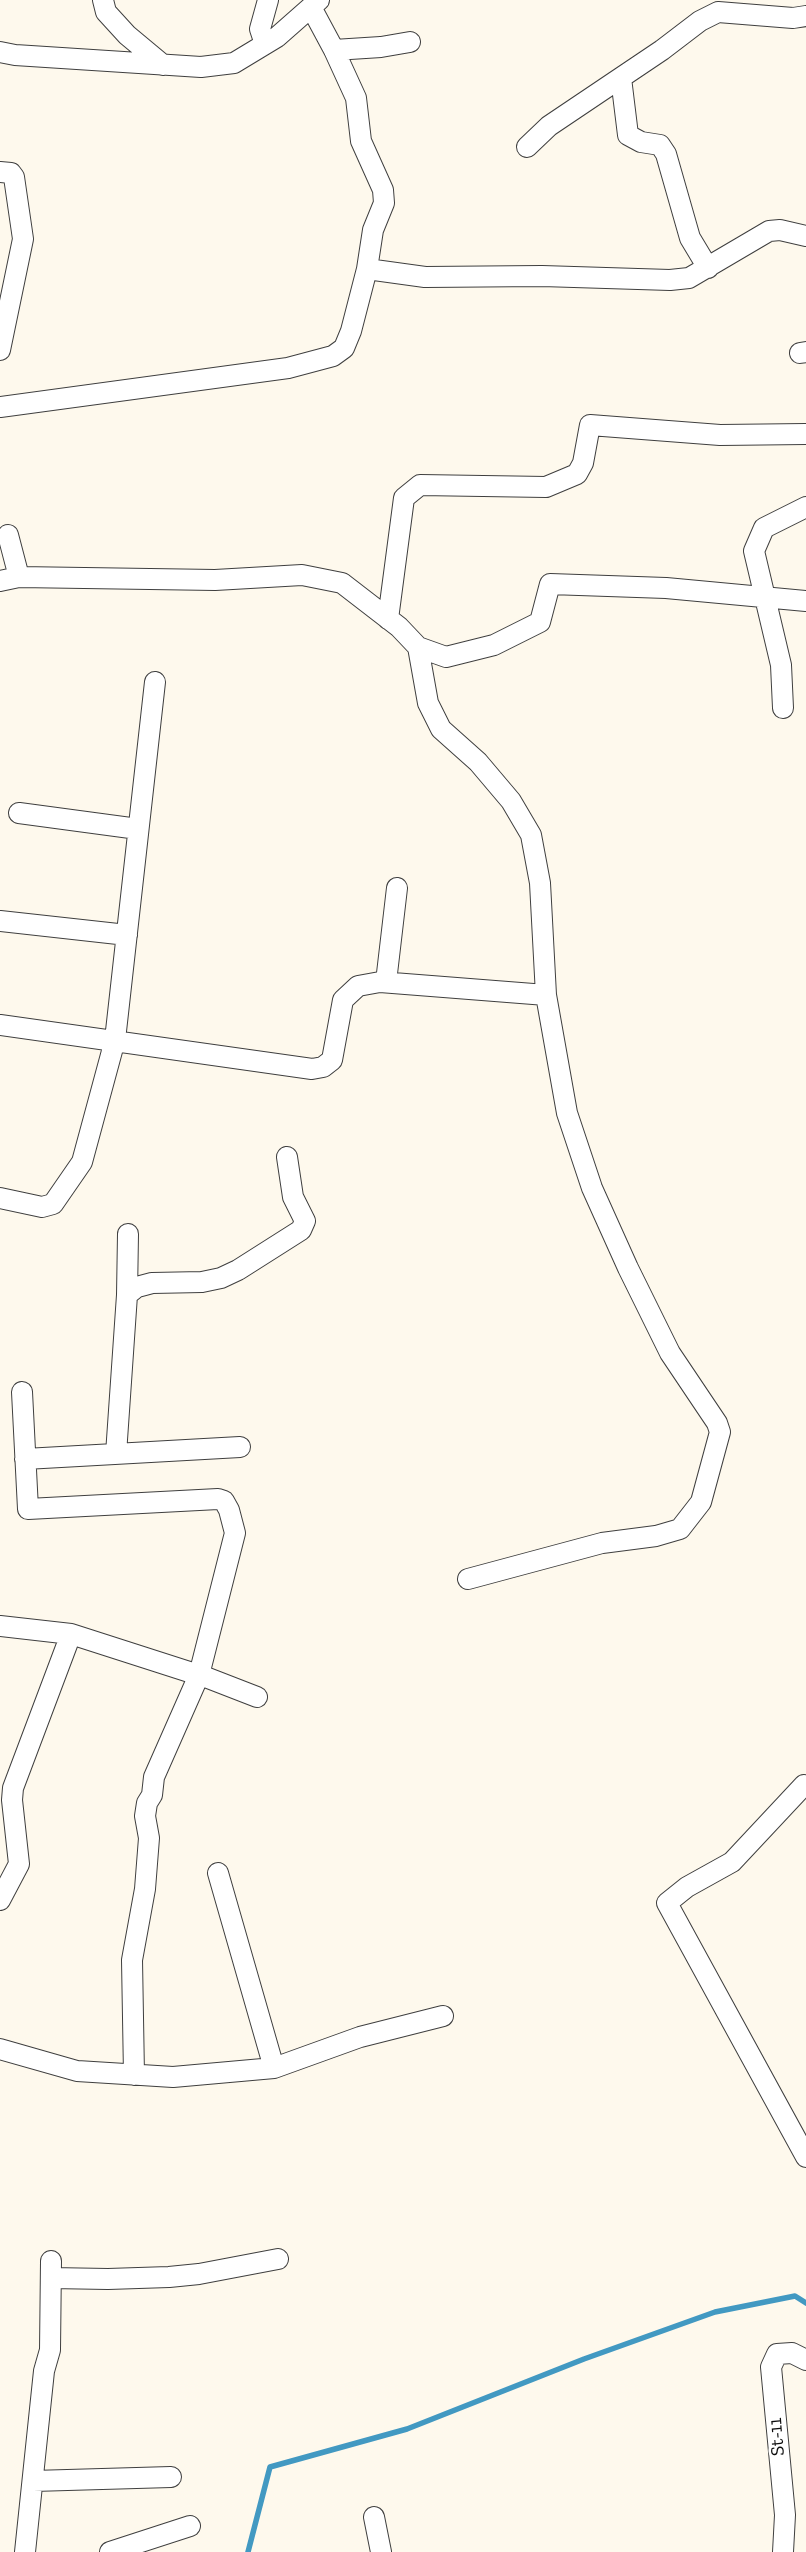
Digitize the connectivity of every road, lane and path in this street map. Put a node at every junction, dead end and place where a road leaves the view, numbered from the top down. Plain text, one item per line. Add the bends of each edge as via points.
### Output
1 (103, 0) edge
2 (268, 0) edge
3 (315, 4) edge
4 (806, 16) edge
5 (410, 42) dead end
6 (265, 44) junction
7 (334, 50) junction
8 (0, 52) edge
9 (163, 65) junction
10 (621, 78) junction
11 (527, 147) dead end
12 (0, 172) edge
13 (806, 236) edge
14 (708, 268) junction
15 (367, 269) junction
16 (0, 350) edge
17 (0, 407) edge
18 (806, 434) edge
19 (806, 506) edge
20 (8, 535) dead end
21 (9, 579) edge
22 (764, 596) junction
23 (806, 601) edge
24 (388, 619) junction
25 (418, 647) junction
26 (155, 682) dead end
27 (784, 708) dead end
28 (19, 813) dead end
29 (138, 829) junction
30 (397, 888) dead end
31 (0, 921) edge
32 (127, 935) junction
33 (386, 982) junction
34 (546, 995) junction
35 (0, 1025) edge
36 (115, 1040) junction
37 (287, 1157) dead end
38 (0, 1198) edge
39 (128, 1234) dead end
40 (127, 1295) junction
41 (22, 1392) dead end
42 (240, 1447) dead end
43 (116, 1454) junction
44 (24, 1459) junction
45 (468, 1579) dead end
46 (0, 1626) edge
47 (71, 1634) junction
48 (199, 1675) junction
49 (257, 1697) dead end
50 (805, 1785) edge
51 (218, 1873) dead end
52 (0, 1900) edge
53 (443, 2016) dead end
54 (0, 2049) edge
55 (274, 2068) junction
56 (134, 2075) junction
57 (806, 2157) edge
58 (278, 2259) dead end
59 (806, 2360) edge
60 (171, 2477) dead end
61 (33, 2481) junction
62 (374, 2517) dead end
63 (190, 2526) dead end
64 (25, 2552) edge
65 (110, 2552) edge
66 (381, 2552) edge
67 (783, 2552) edge

1 - 9 street via 106,12 127,35
2 - 6 street via 260,30
3 - 6 street
3 - 7 street
4 - 10 street via 793,18 718,12 700,21
5 - 7 street
6 - 9 street via 234,63 200,67
7 - 15 street via 356,98 361,141 383,190 384,203 373,230
8 - 9 street via 15,56
10 - 11 street via 549,126
10 - 14 street via 628,135 641,142 660,145 666,154 690,238
12 - 16 street via 11,173 14,177 24,239
13 - 14 street via 780,230 768,231
14 - 15 street via 689,278 670,280 426,277
15 - 17 street via 351,331 344,348 333,356 288,368
18 - 24 street via 720,435 590,425 583,463 577,474 546,487 420,486 404,498
19 - 22 street via 764,528 754,552
20 - 21 street
21 - 24 street via 215,580 302,575 342,583
22 - 23 street
22 - 25 street via 666,588 550,584 540,622 494,645 446,657
22 - 27 street via 781,665
24 - 25 street
25 - 34 street via 428,704 441,728 484,768 511,801 531,834 540,883
26 - 29 street
28 - 29 street
29 - 32 street
30 - 33 street
31 - 32 street
32 - 36 street
33 - 34 street
33 - 36 street via 358,986 343,1000 332,1060 323,1067 312,1069
34 - 45 street via 567,1113 592,1188 670,1353 720,1432 701,1502 680,1528 656,1536 602,1543
35 - 36 street
36 - 38 street via 82,1162 53,1204 42,1207
37 - 40 street via 293,1197 305,1221 301,1230 221,1278 202,1282 152,1283 137,1287
39 - 40 street
40 - 43 street
41 - 44 street
42 - 43 street
43 - 44 street
44 - 48 street via 28,1508 218,1498 224,1501 235,1533
46 - 47 street
47 - 48 street
47 - 52 street via 13,1788 19,1864
48 - 49 street
48 - 56 street via 154,1778 152,1795 147,1803 145,1816 149,1838 145,1888 132,1960
50 - 57 street via 732,1862 687,1887 668,1903
51 - 55 street
53 - 55 street via 360,2037
54 - 56 street via 77,2071
55 - 56 street via 173,2077
58 - 61 street via 169,2277 108,2279 51,2269 50,2350 44,2371
59 - 67 street, St-11 via 792,2353 778,2354 771,2367 785,2515
60 - 61 street
61 - 64 street
62 - 66 street
63 - 65 street

